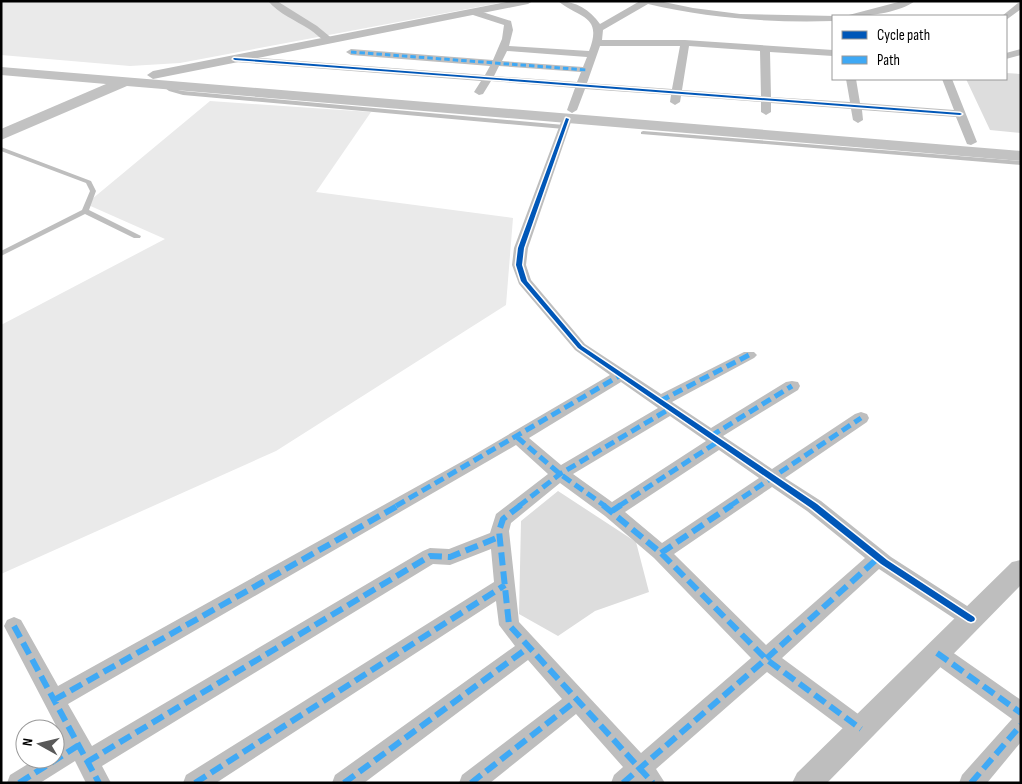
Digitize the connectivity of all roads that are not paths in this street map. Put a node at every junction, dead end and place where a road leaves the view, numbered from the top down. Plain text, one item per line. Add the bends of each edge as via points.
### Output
1 (272, 1) edge
2 (528, 1) edge
3 (562, 1) edge
4 (647, 1) edge
5 (911, 1) edge
6 (1021, 5) edge
7 (473, 12) junction
8 (855, 15) edge
9 (1007, 16) edge
10 (832, 18) edge
11 (599, 29) junction
12 (329, 40) junction
13 (685, 42) junction
14 (596, 43) junction
15 (502, 48) junction
16 (764, 48) junction
17 (351, 52) dead end
18 (1021, 52) edge
19 (832, 53) edge
20 (592, 54) junction
21 (1007, 56) edge
22 (235, 59) junction
23 (496, 63) junction
24 (1, 64) edge
25 (587, 70) junction
26 (1, 71) edge
27 (488, 77) junction
28 (158, 80) junction
29 (851, 80) edge
30 (947, 80) edge
31 (127, 81) junction
32 (581, 86) junction
33 (479, 92) dead end
34 (676, 93) junction
35 (766, 99) junction
36 (674, 104) dead end
37 (856, 106) junction
38 (766, 112) dead end
39 (960, 114) junction
40 (568, 119) junction
41 (858, 120) dead end
42 (710, 125) junction
43 (690, 132) junction
44 (643, 133) dead end
45 (1, 134) edge
46 (970, 142) junction
47 (1021, 146) edge
48 (1, 148) edge
49 (1021, 156) edge
50 (1021, 162) edge
51 (85, 211) junction
52 (137, 236) dead end
53 (1, 254) edge
54 (749, 355) dead end
55 (622, 375) junction
56 (792, 386) dead end
57 (665, 404) junction
58 (861, 418) dead end
59 (517, 437) junction
60 (715, 438) junction
61 (560, 474) junction
62 (774, 478) junction
63 (612, 511) junction
64 (499, 537) junction
65 (661, 553) junction
66 (878, 558) junction
67 (1021, 569) edge
68 (504, 585) junction
69 (971, 619) junction
70 (14, 626) dead end
71 (529, 647) junction
72 (937, 653) junction
73 (766, 659) junction
74 (54, 700) junction
75 (577, 700) junction
76 (1021, 713) edge
77 (1021, 725) edge
78 (861, 729) junction
79 (83, 754) junction
80 (638, 778) edge
81 (19, 783) edge
82 (99, 783) edge
83 (194, 783) edge
84 (344, 783) edge
85 (471, 783) edge
86 (807, 783) edge
87 (971, 783) edge

1 - 12 street
2 - 7 street
3 - 11 street via 595,21
4 - 10 street via 737,17
4 - 11 street
5 - 8 street
6 - 9 street
7 - 12 street
7 - 15 street via 508,23 510,29
11 - 14 street
12 - 22 street
13 - 14 street
13 - 16 street
13 - 34 street
14 - 20 street
15 - 20 street
15 - 23 street
16 - 19 street
16 - 35 street
17 - 23 street
18 - 21 street
20 - 25 street
22 - 27 street
22 - 28 street
23 - 25 street
23 - 27 street
24 - 28 main road
25 - 32 street
26 - 31 main road
27 - 32 street
27 - 33 street
28 - 31 main road
28 - 40 main road
29 - 37 street
30 - 39 street
31 - 45 main road
32 - 34 street
32 - 40 street
34 - 35 street
34 - 36 street
35 - 37 street
35 - 38 street
37 - 39 street
37 - 41 street
39 - 46 street
40 - 42 main road
40 - 43 main road
40 - 55 street via 521,248 519,265 524,281 580,347
42 - 43 main road
42 - 46 main road
42 - 49 main road
43 - 44 lane
43 - 50 lane
46 - 47 main road
48 - 51 lane via 89,182 93,192
51 - 52 lane
51 - 53 lane
54 - 57 street
55 - 57 street
55 - 59 street
56 - 60 street
57 - 60 street
57 - 61 street
58 - 62 street
59 - 61 street
59 - 74 street
60 - 62 street
60 - 63 street
61 - 63 street
61 - 64 street via 504,519
62 - 65 street
62 - 66 street
63 - 65 street
64 - 68 street
64 - 79 street via 450,557 430,556
65 - 73 street
66 - 69 street
66 - 73 street
67 - 69 street
68 - 71 street via 509,625
68 - 83 street
69 - 72 street
70 - 74 street
71 - 75 street
71 - 84 street
72 - 76 street
72 - 78 street
73 - 78 street
73 - 80 street
74 - 79 street
75 - 80 street
75 - 85 street
77 - 87 street
78 - 86 street
79 - 81 street
79 - 82 street

